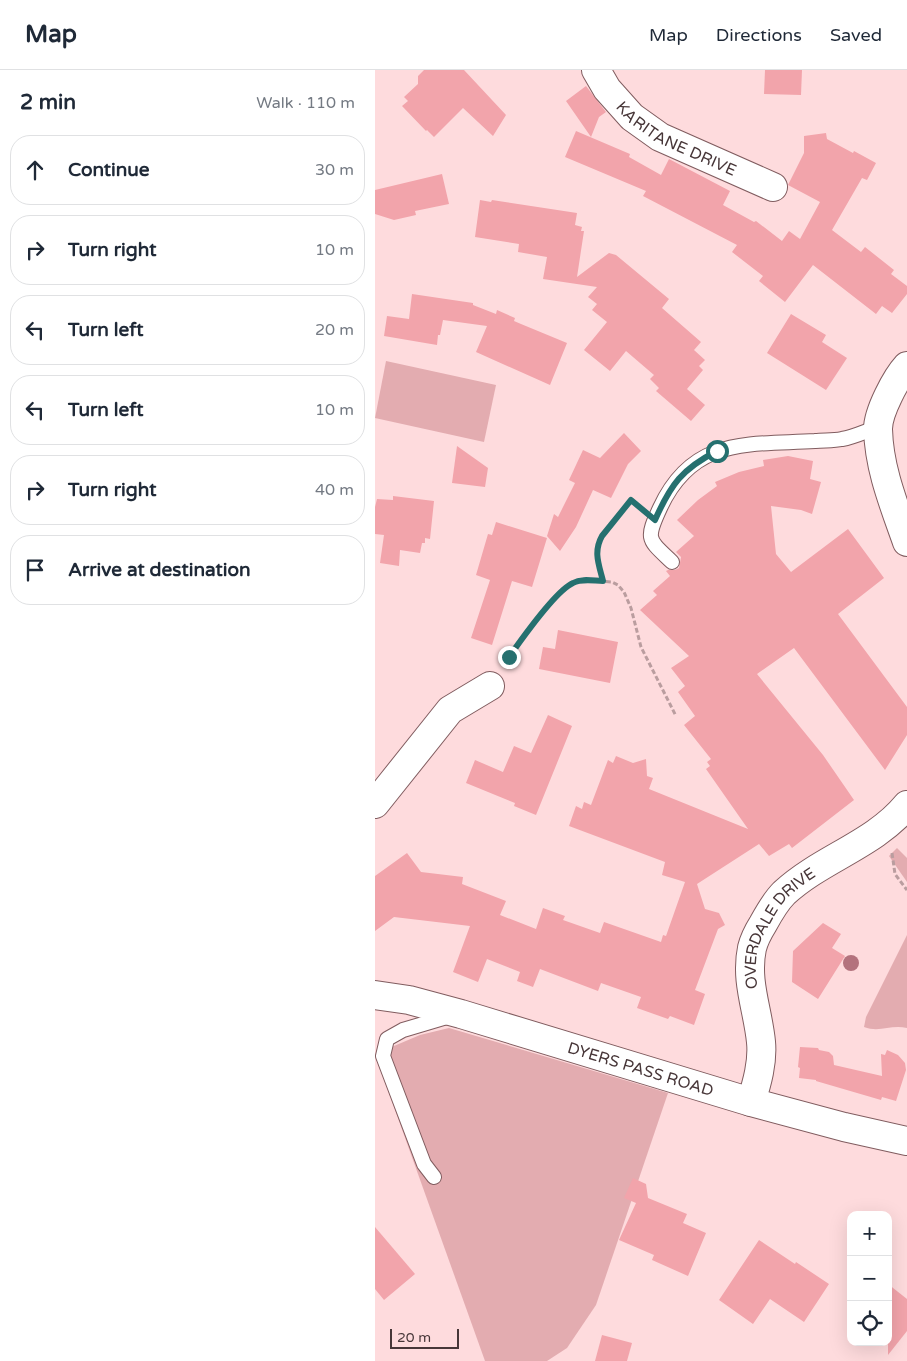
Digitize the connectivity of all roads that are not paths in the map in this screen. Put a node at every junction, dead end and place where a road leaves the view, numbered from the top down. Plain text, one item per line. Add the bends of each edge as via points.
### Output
1 (596, 70) edge
2 (773, 187) dead end
3 (907, 366) edge
4 (878, 427) junction
5 (907, 542) edge
6 (672, 562) dead end
7 (490, 686) road end
8 (375, 804) edge
9 (907, 804) edge
10 (375, 995) edge
11 (461, 1014) junction
12 (751, 1102) junction
13 (907, 1141) edge
14 (434, 1177) dead end

1 - 2 street, KARITANE DRIVE via 632,117 660,137
3 - 4 street via 887,396
4 - 5 street via 883,476
4 - 6 lane via 842,439 733,446 703,458 679,477 650,531 653,544
7 - 8 street via 450,710
9 - 12 street, OVERDALE DRIVE via 863,843 784,893 757,934 749,968 761,1043 760,1066
10 - 11 street, DYERS PASS ROAD
11 - 12 street, DYERS PASS ROAD
11 - 14 lane via 403,1030 387,1039 383,1056 424,1164
12 - 13 street, DYERS PASS ROAD

